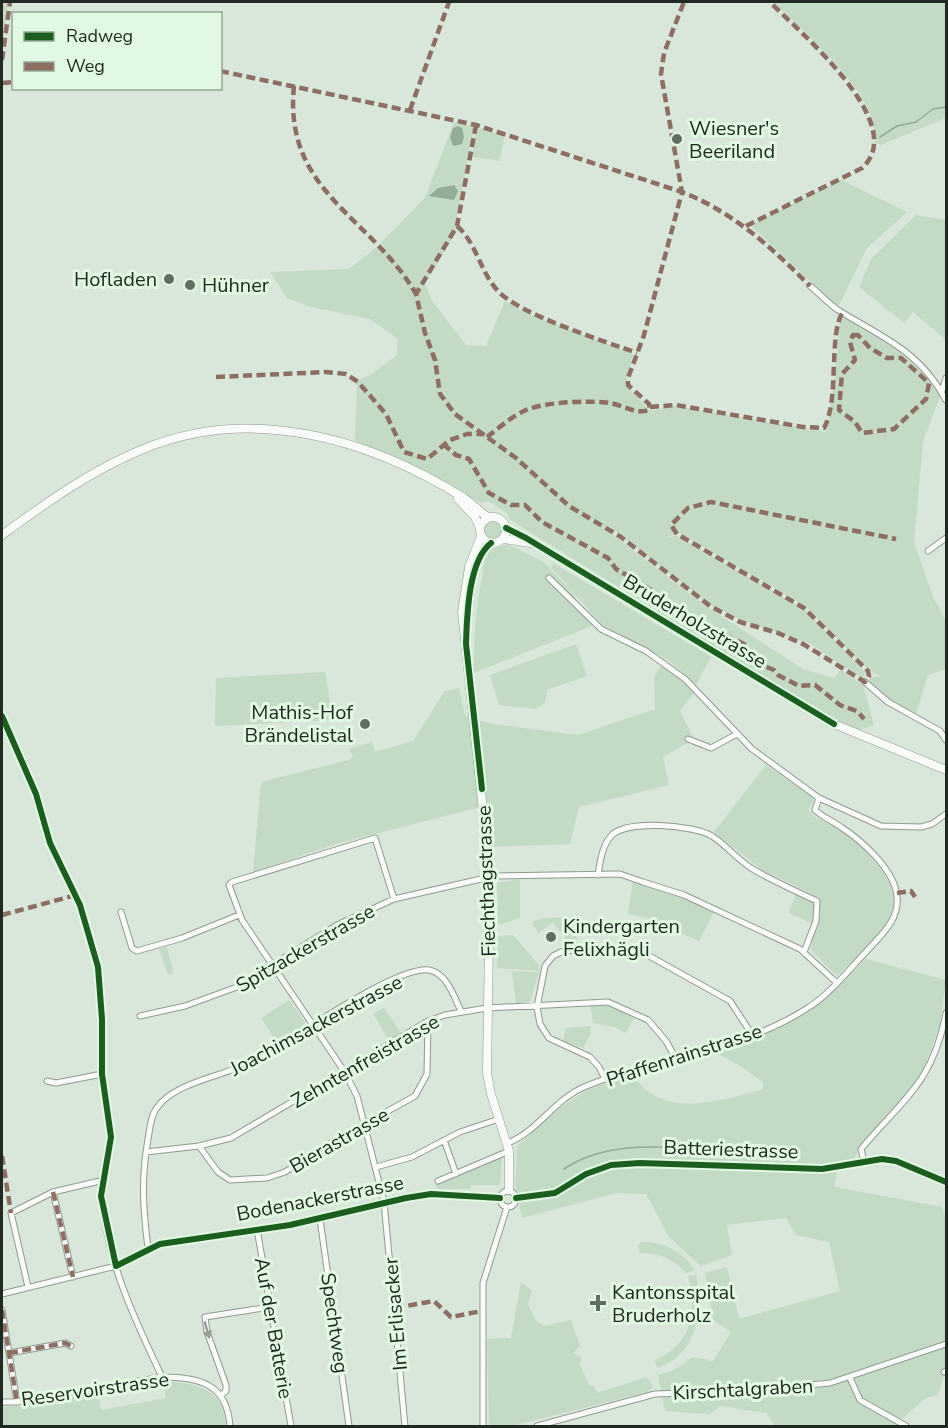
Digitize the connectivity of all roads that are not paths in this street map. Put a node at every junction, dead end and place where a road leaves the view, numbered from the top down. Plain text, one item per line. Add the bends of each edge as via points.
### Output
1 (810, 286) dead end
2 (946, 378) edge
3 (942, 392) junction
4 (946, 400) edge
5 (446, 489) junction
6 (489, 518) junction
7 (506, 528) junction
8 (481, 532) junction
9 (2, 535) edge
10 (946, 538) edge
11 (503, 539) junction
12 (491, 543) junction
13 (539, 545) junction
14 (928, 552) dead end
15 (549, 578) dead end
16 (466, 644) junction
17 (865, 682) dead end
18 (737, 735) junction
19 (688, 739) dead end
20 (946, 740) edge
21 (946, 770) edge
22 (819, 798) junction
23 (946, 814) edge
24 (597, 875) junction
25 (490, 876) junction
26 (394, 899) junction
27 (121, 912) dead end
28 (239, 915) junction
29 (804, 952) junction
30 (271, 966) junction
31 (837, 983) junction
32 (537, 1007) junction
33 (487, 1008) junction
34 (461, 1011) junction
35 (946, 1013) edge
36 (140, 1016) dead end
37 (428, 1021) junction
38 (312, 1025) junction
39 (945, 1031) edge
40 (753, 1036) junction
41 (676, 1059) junction
42 (344, 1071) junction
43 (605, 1079) junction
44 (46, 1081) dead end
45 (499, 1119) junction
46 (366, 1123) junction
47 (444, 1140) junction
48 (199, 1146) junction
49 (509, 1147) junction
50 (146, 1152) junction
51 (864, 1162) junction
52 (376, 1167) junction
53 (456, 1174) junction
54 (104, 1180) junction
55 (438, 1181) dead end
56 (946, 1182) edge
57 (509, 1190) junction
58 (54, 1192) junction
59 (500, 1198) junction
60 (516, 1198) junction
61 (384, 1202) junction
62 (507, 1207) junction
63 (320, 1219) junction
64 (257, 1229) junction
65 (148, 1248) junction
66 (116, 1266) junction
67 (73, 1276) junction
68 (28, 1287) junction
69 (2, 1294) edge
70 (270, 1307) junction
71 (2, 1310) edge
72 (946, 1344) edge
73 (71, 1346) dead end
74 (9, 1353) junction
75 (162, 1377) junction
76 (850, 1378) junction
77 (221, 1395) junction
78 (2, 1402) edge
79 (17, 1402) junction
80 (230, 1426) edge
81 (291, 1426) edge
82 (349, 1426) edge
83 (405, 1426) edge
84 (483, 1426) edge
85 (537, 1426) edge
86 (906, 1426) edge

1 - 3 street via 838,310 916,358
2 - 3 street
3 - 4 street
5 - 6 main road, Bruderholzstrasse
5 - 8 main road, Bruderholzstrasse via 471,511
5 - 9 main road, Bruderholzstrasse via 392,461 333,439 286,430 234,428 175,437 123,458 51,499
6 - 7 main road, Bruderholzstrasse via 499,519
6 - 8 main road
7 - 11 main road
7 - 13 main road, Bruderholzstrasse
8 - 12 main road, Bruderholzstrasse
8 - 16 main road, Fiechthagstrasse via 464,589
10 - 14 street
11 - 12 main road, Bruderholzstrasse
11 - 13 main road, Bruderholzstrasse
12 - 16 main road, Fiechthagstrasse via 474,575
13 - 21 main road, Bruderholzstrasse via 834,724
15 - 18 street via 601,629 646,651 685,679
16 - 25 main road, Fiechthagstrasse
17 - 20 street via 888,702 940,731
18 - 19 street via 711,748
18 - 22 street
22 - 23 street via 881,826 921,827
22 - 31 street, Pfaffenrainstrasse via 814,810 842,827 871,853 891,878 897,893 894,918
24 - 25 street, Spitzackerstrasse
24 - 29 street, Spitzackerstrasse via 620,874 684,895
24 - 29 street via 603,850 611,836 624,827 655,825 702,832 750,867 817,901 816,921
25 - 26 street, Spitzackerstrasse
25 - 33 main road, Fiechthagstrasse
26 - 28 street, Im Erlisacker via 375,838 230,883
26 - 30 street, Spitzackerstrasse via 337,925
27 - 28 street via 132,948 137,951
28 - 30 street, Im Erlisacker
29 - 31 street, Spitzackerstrasse
30 - 36 street, Spitzackerstrasse via 212,998
30 - 38 street, Im Erlisacker
31 - 40 street, Pfaffenrainstrasse via 806,1009
32 - 33 street, Zehntenfreistrasse
32 - 40 street via 544,966 553,956 580,949 627,949 658,960 730,1001
32 - 41 street, Zehntenfreistrasse via 608,1002 648,1020
32 - 43 street via 540,1024 549,1038 590,1057
33 - 34 street, Zehntenfreistrasse
33 - 45 main road, Fiechthagstrasse via 487,1073
34 - 37 street, Zehntenfreistrasse
34 - 38 street, Joachimsackerstrasse via 444,978 426,970 385,983
35 - 39 street
37 - 42 street, Zehntenfreistrasse
37 - 46 street, Bierastrasse via 427,1074 422,1087 407,1102
38 - 42 street, Im Erlisacker
38 - 50 street, Joachimsackerstrasse via 239,1068 166,1096 155,1111
39 - 51 street via 911,1097 861,1149
40 - 41 street, Pfaffenrainstrasse
41 - 43 street, Pfaffenrainstrasse
42 - 46 street, Im Erlisacker
42 - 48 street, Zehntenfreistrasse via 231,1138
43 - 49 street, Pfaffenrainstrasse via 562,1100
44 - 54 street via 56,1083 102,1072 111,1137
45 - 47 street
45 - 49 main road, Fiechthagstrasse
46 - 48 street, Bierastrasse via 285,1172 267,1178 239,1181 223,1177
46 - 52 street, Im Erlisacker
47 - 52 street via 412,1157
47 - 53 street
48 - 50 street, Zehntenfreistrasse
49 - 53 street
49 - 57 main road, Fiechthagstrasse
50 - 65 street, Joachimsackerstrasse via 141,1187
51 - 56 street, Batteriestrasse via 896,1161
51 - 60 street, Batteriestrasse via 822,1169 626,1163 586,1174 555,1193
52 - 61 street, Im Erlisacker
53 - 55 street
54 - 58 street
54 - 66 street via 101,1196
57 - 59 street
57 - 60 street
58 - 67 street
58 - 68 street via 11,1213
59 - 61 street, Bodenackerstrasse via 430,1194
59 - 62 street
60 - 62 street
61 - 63 street, Bodenackerstrasse
61 - 83 street, Im Erlisacker
62 - 84 street via 483,1283
63 - 64 street, Bodenackerstrasse
63 - 82 street, Spechtweg
64 - 65 street, Bodenackerstrasse
64 - 70 street, Auf der Batterie
65 - 66 street, Bodenackerstrasse
66 - 67 street, Bodenackerstrasse
66 - 75 street via 128,1305
67 - 68 street, Bodenackerstrasse
68 - 69 street, Bodenackerstrasse
70 -> 77 street via 205,1317 226,1385
70 - 81 street, Auf der Batterie
71 - 74 street
72 - 76 street, Kirschtalgraben
73 - 74 street via 65,1343
74 - 79 street
75 - 77 street, Reservoirstrasse via 193,1379
75 - 79 street, Reservoirstrasse
76 - 85 street, Kirschtalgraben via 796,1388 655,1394
76 - 86 street via 860,1400
77 - 80 street via 228,1407
78 - 79 street, Reservoirstrasse

